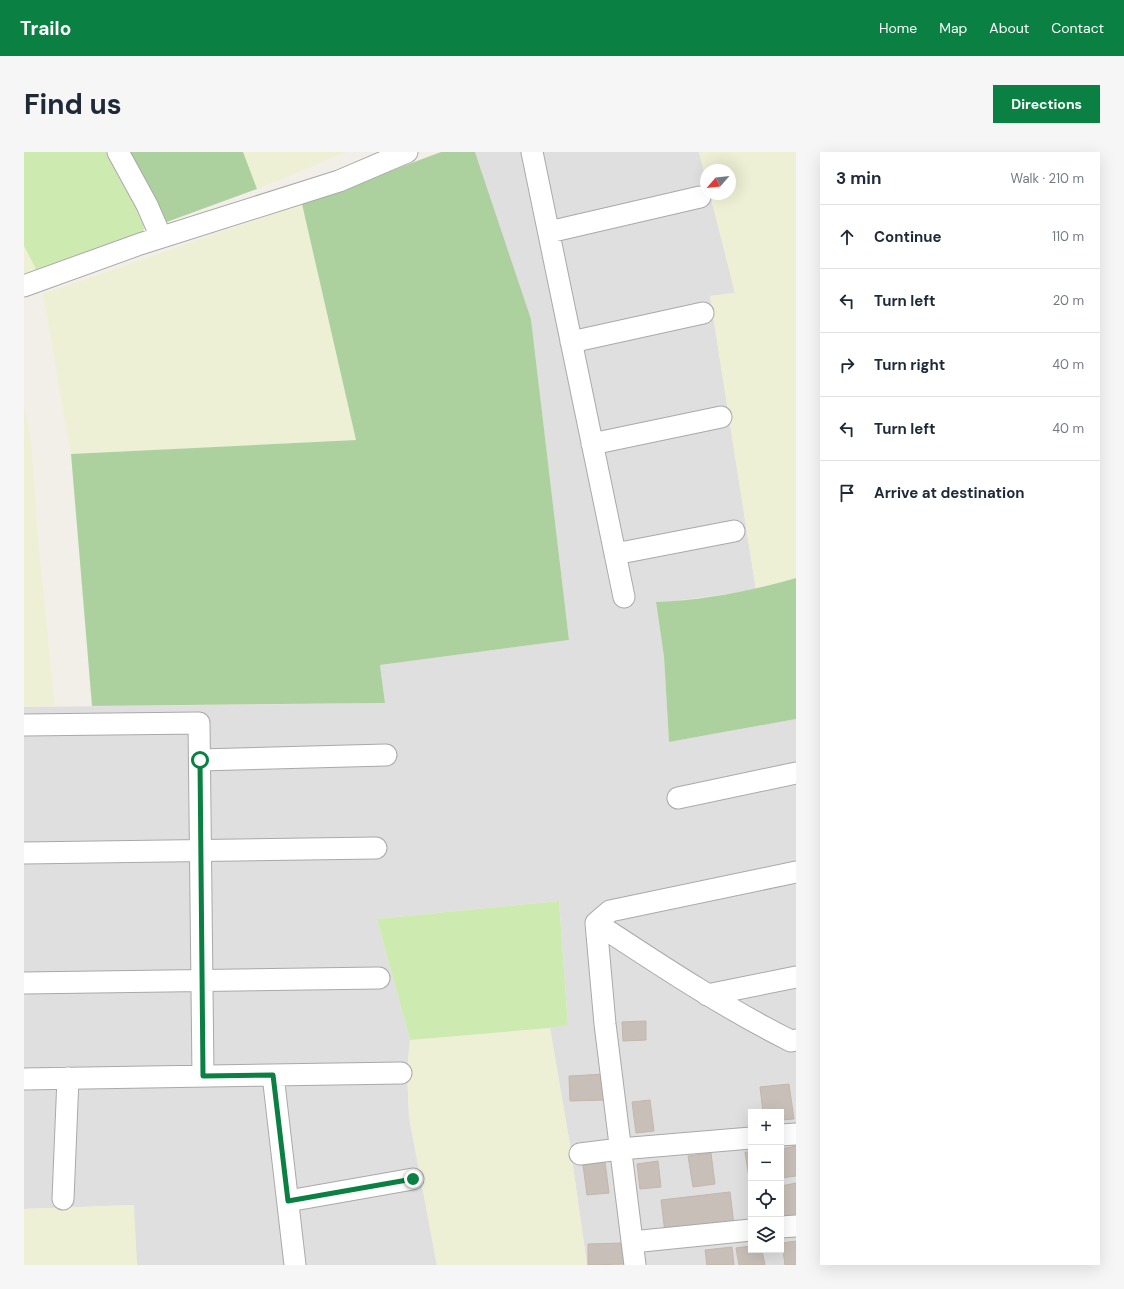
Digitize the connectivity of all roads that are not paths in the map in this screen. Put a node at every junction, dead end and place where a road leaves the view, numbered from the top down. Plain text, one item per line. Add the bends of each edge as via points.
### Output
1 (118, 152) edge
2 (407, 152) edge
3 (532, 152) edge
4 (700, 198) dead end
5 (549, 232) junction
6 (161, 237) junction
7 (24, 286) edge
8 (703, 313) dead end
9 (571, 342) junction
10 (721, 417) dead end
11 (592, 444) junction
12 (734, 531) dead end
13 (615, 554) junction
14 (624, 597) dead end
15 (24, 725) edge
16 (386, 755) dead end
17 (200, 760) junction
18 (795, 777) edge
19 (678, 798) dead end
20 (376, 848) dead end
21 (200, 850) junction
22 (24, 853) edge
23 (796, 872) edge
24 (596, 923) junction
25 (796, 977) edge
26 (378, 978) dead end
27 (202, 982) junction
28 (24, 983) edge
29 (707, 996) junction
30 (796, 1040) edge
31 (401, 1073) dead end
32 (273, 1075) junction
33 (203, 1076) junction
34 (68, 1078) junction
35 (24, 1079) edge
36 (796, 1134) edge
37 (784, 1135) edge
38 (748, 1138) edge
39 (620, 1149) junction
40 (580, 1154) dead end
41 (413, 1179) dead end
42 (63, 1199) dead end
43 (288, 1201) junction
44 (796, 1226) edge
45 (784, 1227) edge
46 (748, 1230) edge
47 (632, 1242) junction
48 (295, 1265) edge
49 (635, 1265) edge

1 - 6 street via 147,204
2 - 6 street via 339,181
3 - 5 street
4 - 5 street
5 - 9 street
6 - 7 street
8 - 9 street
9 - 11 street
10 - 11 street
11 - 13 street
12 - 13 street
13 - 14 street
15 - 17 street via 199,723
16 - 17 street
17 - 21 street
18 - 19 street
20 - 21 street
21 - 22 street
21 - 27 street
23 - 24 street via 610,912
24 - 29 street
24 - 39 street
25 - 29 street
26 - 27 street
27 - 28 street
27 - 33 street
29 - 30 street via 791,1041
31 - 32 street
32 - 33 street
32 - 43 street
33 - 34 street
34 - 35 street
34 - 42 street
36 - 37 street
38 - 39 street
39 - 40 street
39 - 47 street
41 - 43 street
43 - 48 street
44 - 45 street
46 - 47 street
47 - 49 street

